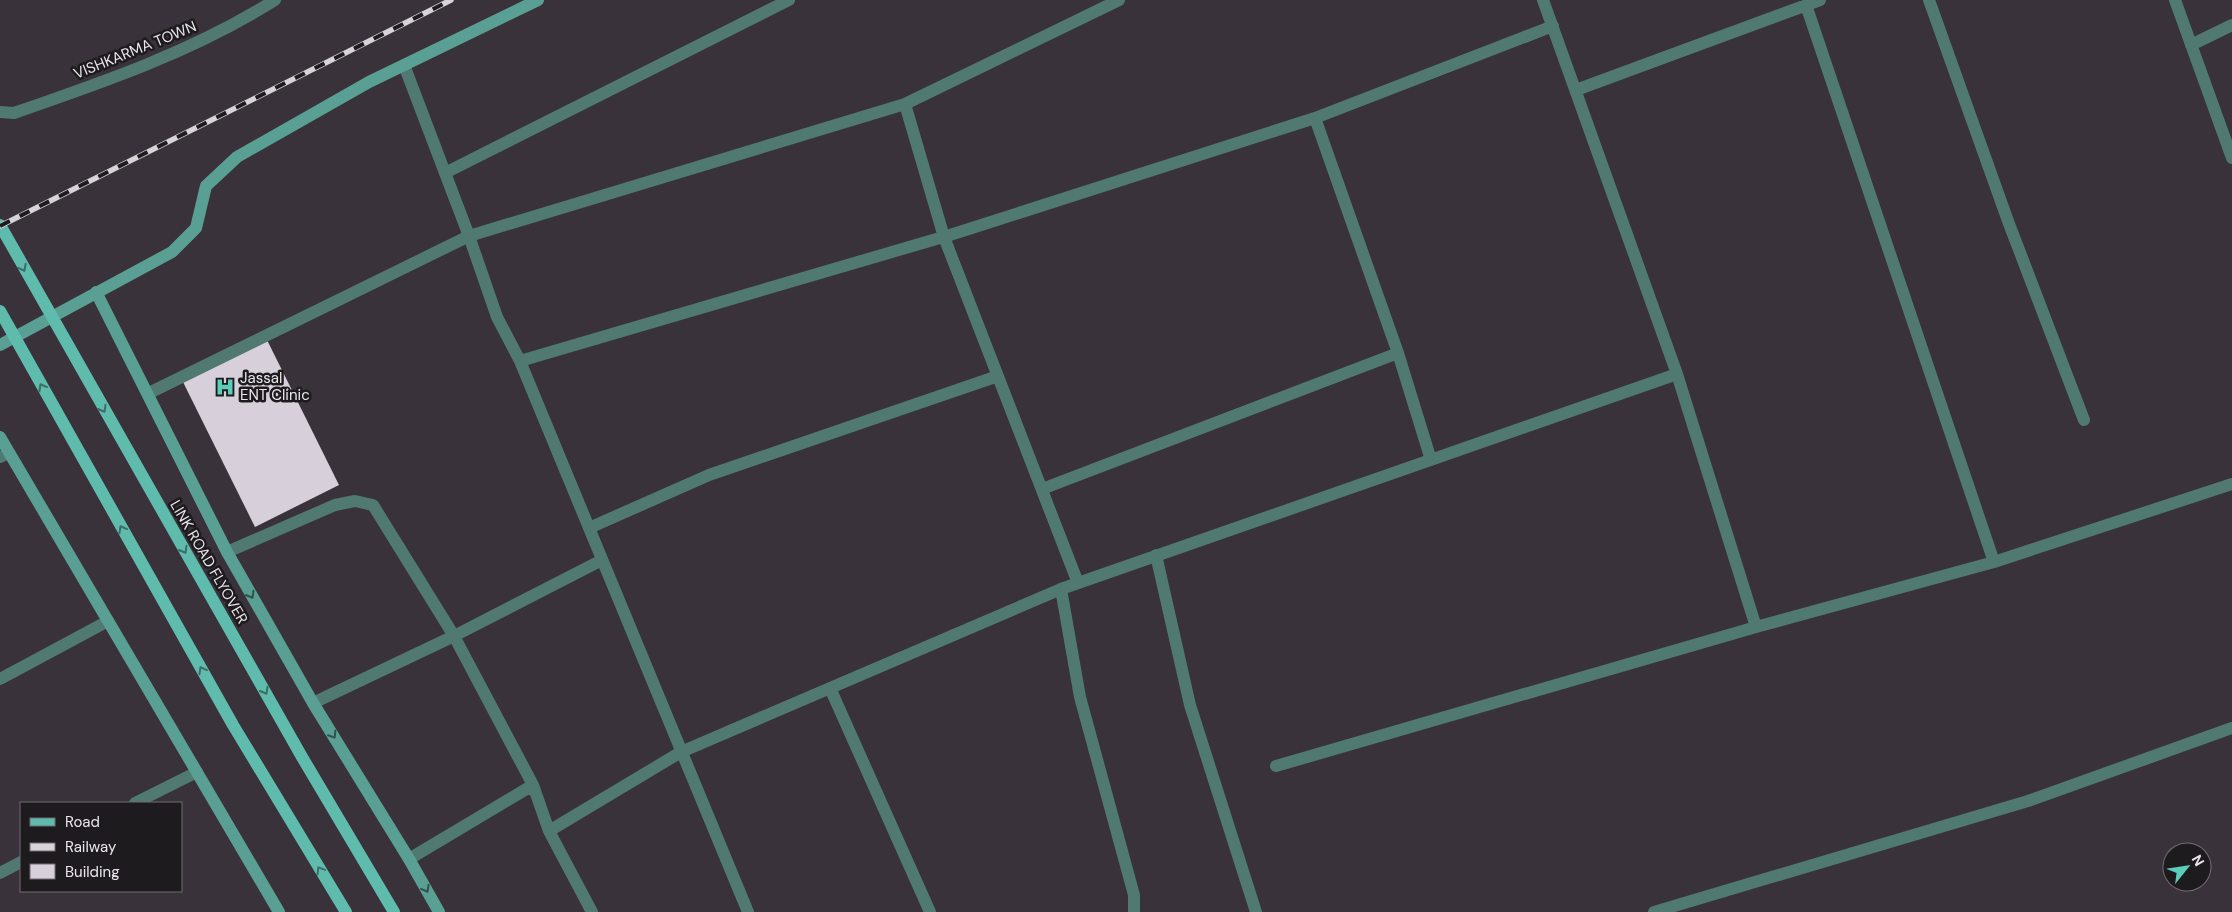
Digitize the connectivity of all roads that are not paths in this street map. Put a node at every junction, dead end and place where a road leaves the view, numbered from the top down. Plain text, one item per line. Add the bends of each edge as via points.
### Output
1 (275, 0) edge
2 (538, 0) edge
3 (789, 0) edge
4 (1119, 0) edge
5 (1543, 0) edge
6 (1820, 0) edge
7 (1929, 0) edge
8 (2175, 0) edge
9 (1806, 5) junction
10 (2232, 25) edge
11 (1553, 26) junction
12 (2191, 44) junction
13 (404, 64) junction
14 (1576, 90) junction
15 (906, 104) junction
16 (0, 112) edge
17 (1315, 118) junction
18 (2232, 158) edge
19 (445, 173) junction
20 (0, 225) edge
21 (469, 236) junction
22 (944, 237) junction
23 (96, 292) junction
24 (0, 311) edge
25 (0, 346) edge
26 (1398, 353) junction
27 (520, 362) junction
28 (1677, 374) junction
29 (998, 376) junction
30 (148, 393) junction
31 (2084, 420) dead end
32 (0, 437) edge
33 (4, 455) edge
34 (1431, 460) junction
35 (2232, 484) edge
36 (1042, 489) junction
37 (589, 528) junction
38 (227, 552) junction
39 (1156, 555) junction
40 (602, 560) junction
41 (1994, 562) junction
42 (1078, 583) junction
43 (1061, 589) junction
44 (108, 620) junction
45 (1756, 627) junction
46 (454, 636) junction
47 (0, 679) edge
48 (830, 688) junction
49 (313, 703) junction
50 (2232, 728) edge
51 (681, 752) junction
52 (1276, 766) dead end
53 (197, 772) junction
54 (533, 785) junction
55 (137, 802) edge
56 (549, 831) junction
57 (409, 859) junction
58 (20, 863) edge
59 (0, 873) edge
60 (280, 912) edge
61 (346, 912) edge
62 (394, 912) edge
63 (439, 912) edge
64 (592, 912) edge
65 (748, 912) edge
66 (930, 912) edge
67 (1134, 912) edge
68 (1256, 912) edge
69 (1654, 912) edge

1 - 16 street, VISHKARMA TOWN via 237,24 131,72 14,113
2 - 13 street
3 - 19 street
4 - 15 street
5 - 11 street
6 - 9 street
7 - 31 street via 2004,212
8 - 12 street
9 - 14 street
9 - 41 street
10 - 12 street
11 - 14 street
11 - 17 street
12 - 18 street
13 - 19 street
13 - 23 street via 237,157 206,186 196,228 172,252
14 - 28 street
15 - 21 street
15 - 22 street
17 - 22 street
17 - 26 street
19 - 21 street
20 -> 62 main road, LINK ROAD FLYOVER via 302,757
21 - 27 street via 497,317
21 - 30 street
22 - 27 street
22 - 29 street
23 - 25 street
23 - 30 street
61 -> 24 main road via 232,725
26 - 34 street
26 - 36 street
27 - 37 street
28 - 34 street
28 - 45 street
29 - 36 street
29 - 37 street via 709,475
30 - 38 street
32 - 33 street
33 - 44 street
34 - 39 street
35 - 41 street
36 - 42 street
37 - 40 street
38 - 46 street via 335,505 355,501 373,505
38 -> 49 street
39 - 42 street
39 - 68 street via 1190,705
40 - 46 street
40 - 51 street
41 - 45 street
42 - 43 street
43 - 48 street
43 - 67 street via 1080,697 1134,895
44 - 47 street
44 - 53 street
45 - 52 street
46 - 49 street
46 - 54 street
48 - 51 street
48 - 66 street
49 -> 57 street
50 - 69 street via 2028,801
51 - 56 street
51 - 65 street
53 - 55 street
53 - 60 street
54 - 56 street
54 - 57 street
56 - 64 street
57 -> 63 street
58 - 59 street

